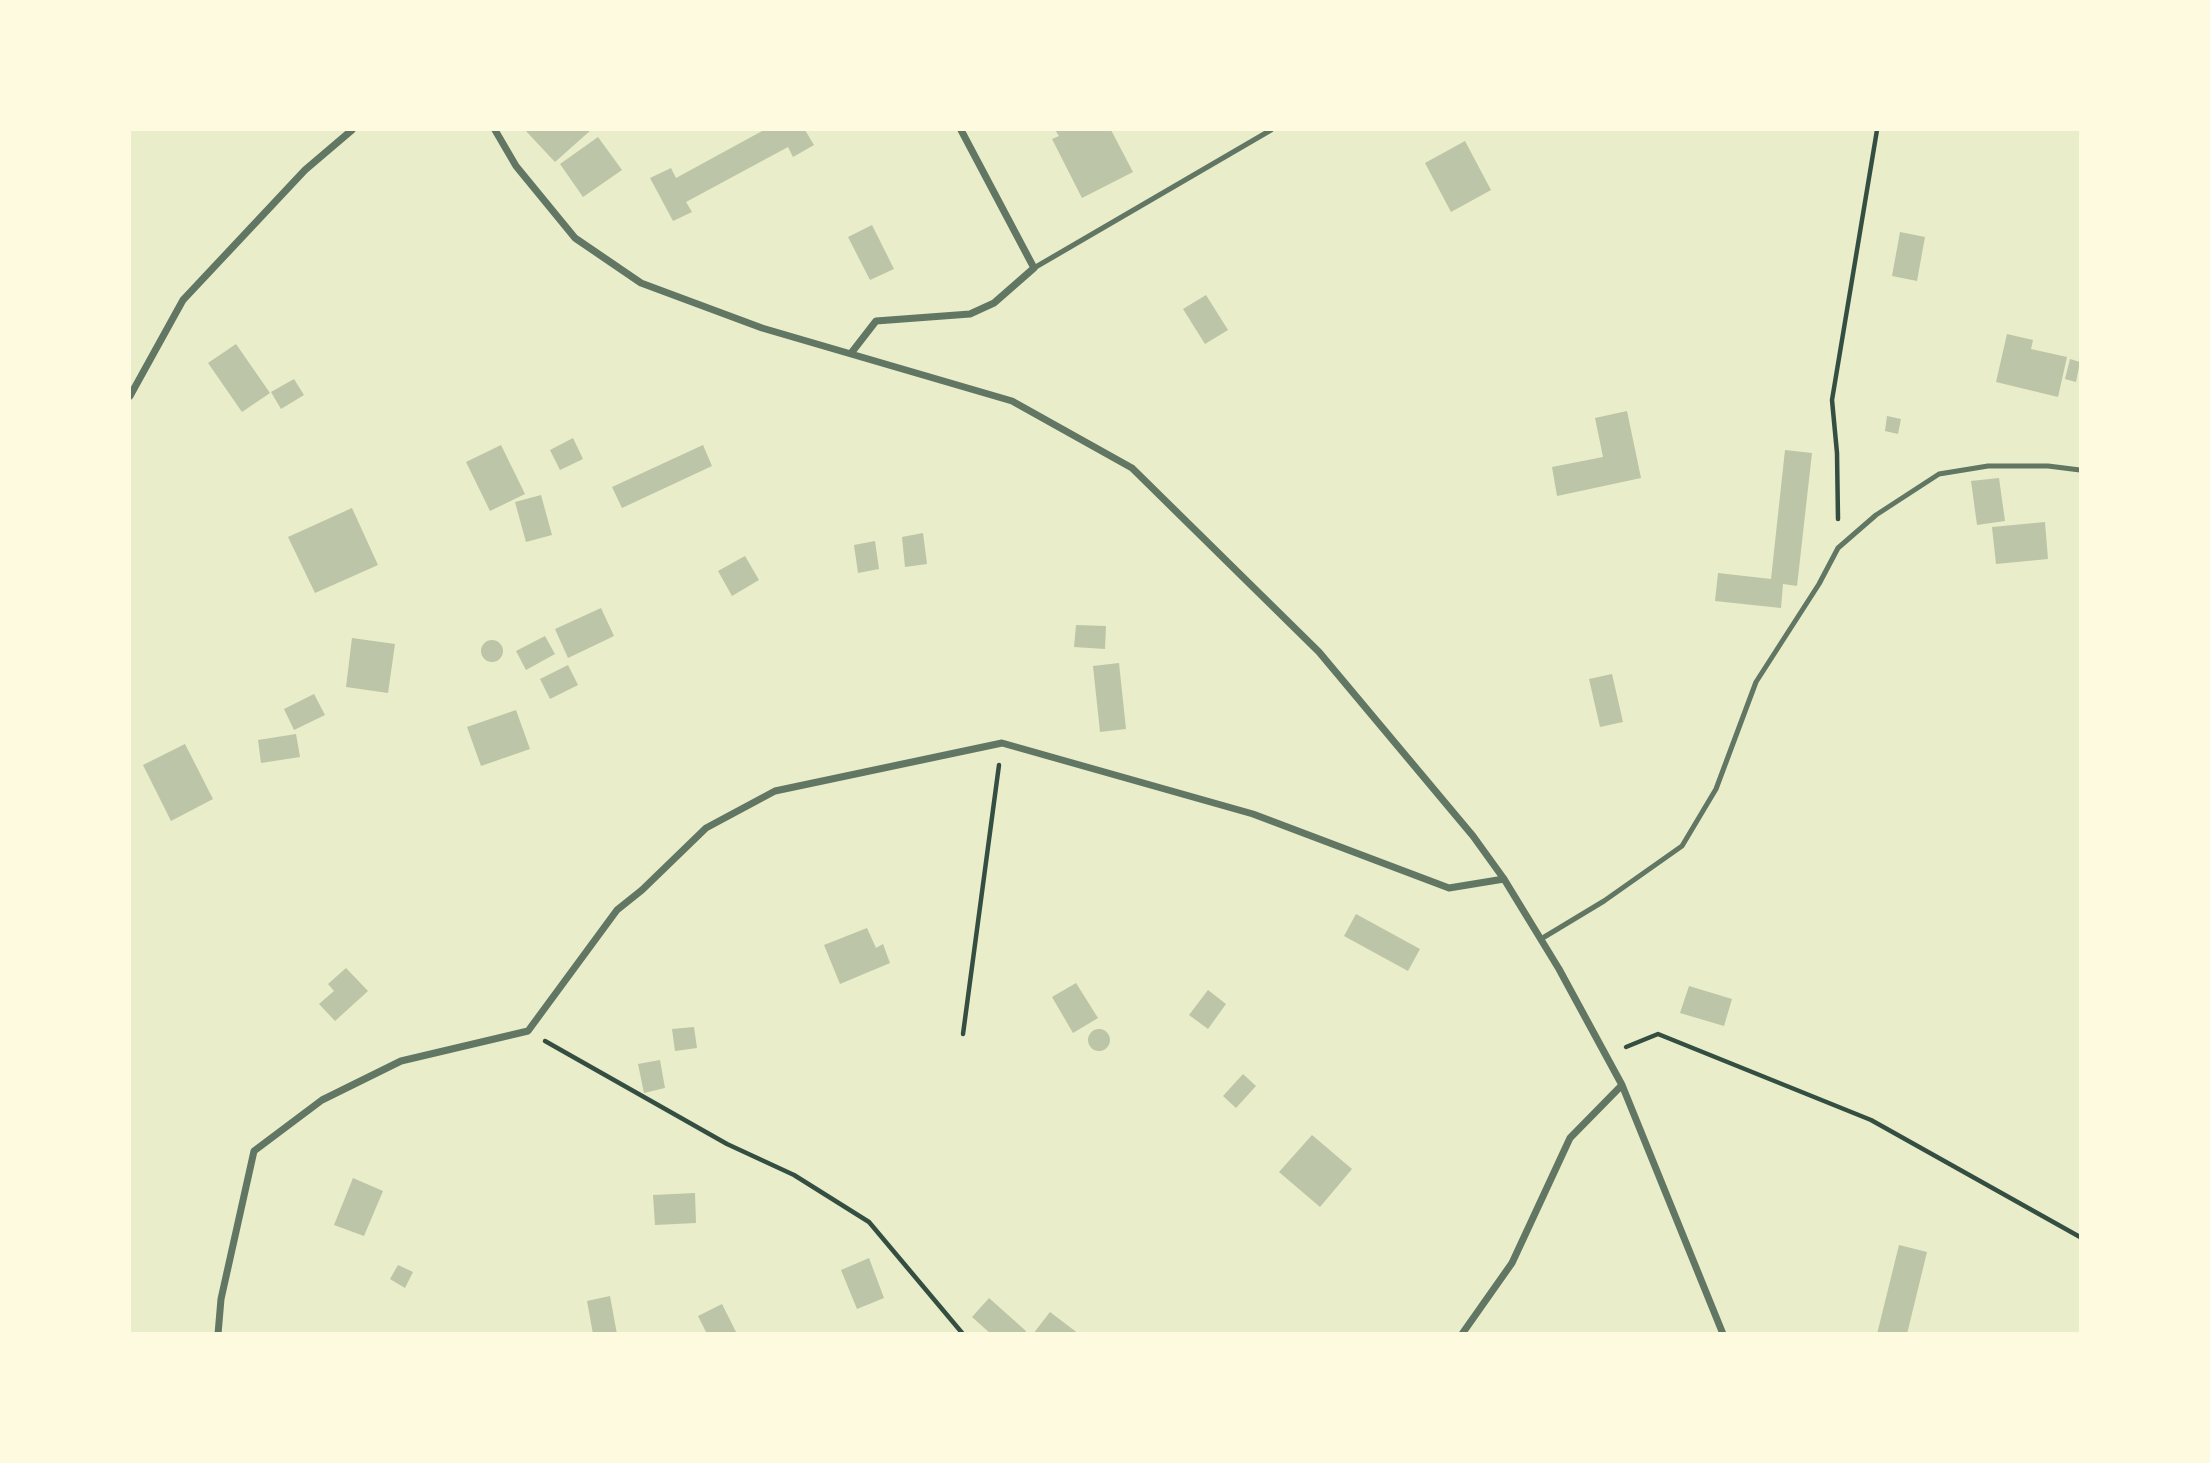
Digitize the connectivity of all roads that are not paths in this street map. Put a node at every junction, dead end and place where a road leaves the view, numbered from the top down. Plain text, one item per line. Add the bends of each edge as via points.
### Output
1 (352, 130) edge
2 (495, 130) edge
3 (961, 130) edge
4 (1271, 130) edge
5 (1034, 268) junction
6 (852, 352) junction
7 (130, 396) edge
8 (2081, 470) edge
9 (1504, 879) junction
10 (1541, 939) junction
11 (1622, 1084) junction
12 (218, 1334) edge
13 (1462, 1334) edge
14 (1723, 1334) edge

1 - 7 street via 306,170 183,300
2 - 6 street via 516,166 575,238 641,283 762,328
3 - 5 street
4 - 5 lane
5 - 6 street via 994,303 970,314 876,321
6 - 9 street via 1012,401 1132,468 1319,652
8 - 10 lane via 1988,466 1939,474 1876,515 1838,548 1756,682 1716,789 1682,846
9 - 10 street
9 - 12 street via 1449,888 1253,814 1002,744 775,791 706,828 617,910 528,1031 401,1061 322,1100 254,1151 221,1298
10 - 11 street
11 - 13 street via 1570,1139 1512,1263
11 - 14 street

